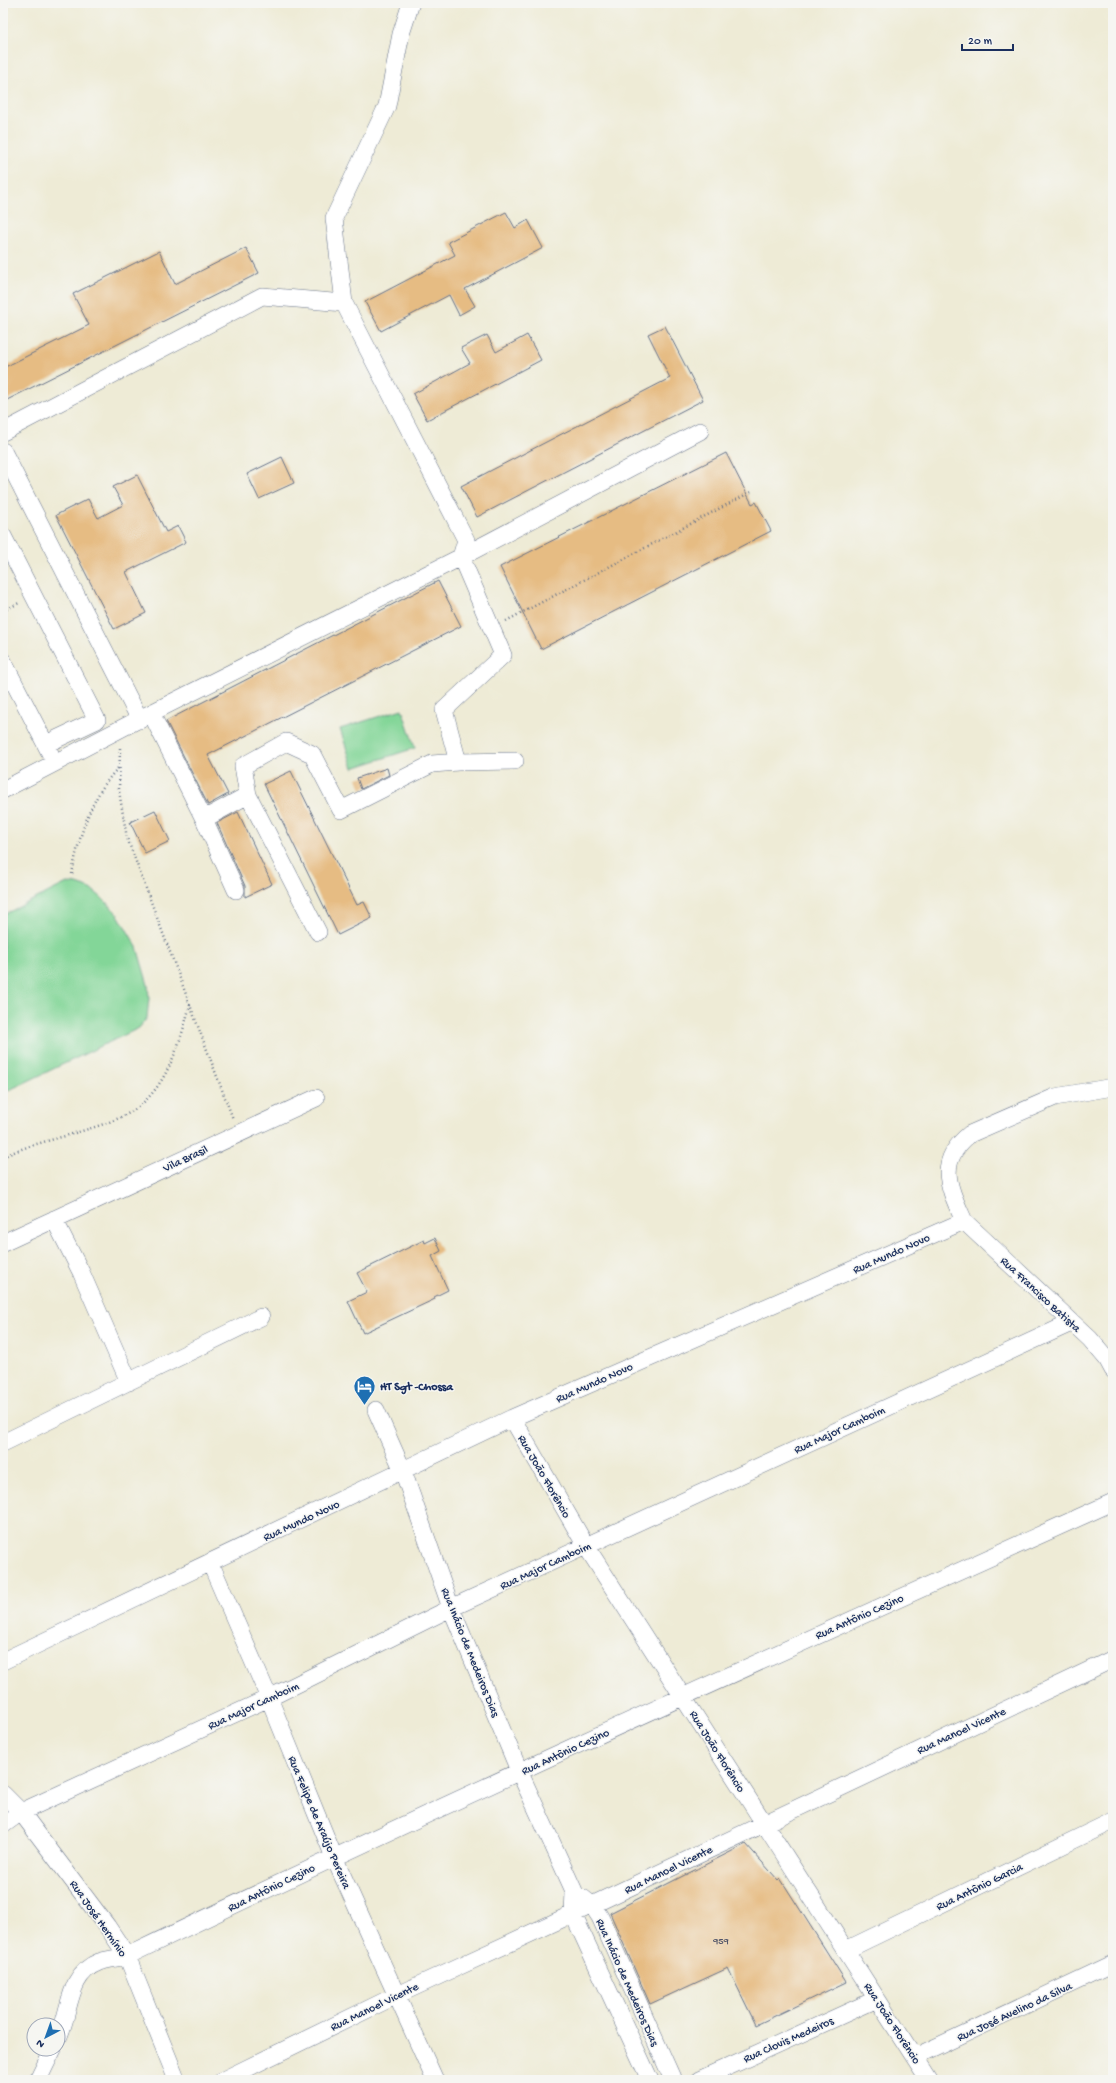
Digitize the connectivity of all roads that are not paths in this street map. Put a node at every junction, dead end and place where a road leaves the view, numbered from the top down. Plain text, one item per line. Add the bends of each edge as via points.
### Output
1 (412, 3) edge
2 (344, 303) junction
3 (700, 431) dead end
4 (3, 432) edge
5 (3, 451) edge
6 (3, 536) edge
7 (461, 557) junction
8 (3, 661) edge
9 (146, 716) junction
10 (46, 744) junction
11 (515, 761) dead end
12 (458, 762) junction
13 (56, 764) junction
14 (5, 785) edge
15 (248, 795) junction
16 (204, 819) junction
17 (236, 890) dead end
18 (318, 932) dead end
19 (1113, 1087) edge
20 (316, 1098) dead end
21 (54, 1219) junction
22 (964, 1221) junction
23 (3, 1243) edge
24 (261, 1317) dead end
25 (1071, 1323) junction
26 (1113, 1370) edge
27 (129, 1382) junction
28 (376, 1410) dead end
29 (512, 1418) junction
30 (3, 1444) edge
31 (403, 1472) junction
32 (1113, 1502) edge
33 (586, 1546) junction
34 (210, 1562) junction
35 (451, 1608) junction
36 (1113, 1659) edge
37 (3, 1661) edge
38 (683, 1696) junction
39 (269, 1698) junction
40 (520, 1773) junction
41 (3, 1794) edge
42 (21, 1812) junction
43 (1113, 1821) edge
44 (763, 1823) junction
45 (3, 1825) edge
46 (334, 1857) junction
47 (574, 1891) junction
48 (592, 1905) junction
49 (573, 1914) junction
50 (846, 1950) junction
51 (127, 1956) junction
52 (1113, 1964) edge
53 (623, 1969) junction
54 (603, 1977) junction
55 (396, 1994) junction
56 (877, 1999) junction
57 (66, 2017) edge
58 (658, 2047) junction
59 (48, 2057) edge
60 (639, 2057) junction
61 (915, 2057) junction
62 (38, 2080) edge
63 (177, 2080) edge
64 (223, 2080) edge
65 (435, 2080) edge
66 (650, 2080) edge
67 (673, 2080) edge
68 (699, 2080) edge
69 (929, 2080) edge

1 - 2 street via 401,34 387,106 334,218
2 - 4 street via 262,296
2 - 7 street via 466,540
3 - 7 street
5 - 9 street
6 - 10 street via 97,720
7 - 9 street
7 - 12 street via 503,655 444,710
8 - 10 street
9 - 13 street
9 - 16 street
10 - 13 street
11 - 12 street
12 - 15 street via 432,764 341,810 312,754 286,742 243,766
13 - 14 street
15 - 16 street
15 - 18 street
16 - 17 street
19 - 22 street via 1055,1097 970,1134 960,1142 953,1153 947,1175
20 - 21 street, Vila Brasil
21 - 23 street, Vila Brasil
21 - 27 street via 81,1272
22 - 25 street, Rua Francisco Batista
22 - 29 street, Rua Mundo Novo
24 - 27 street
25 - 26 street, Rua Francisco Batista via 1090,1339
25 - 33 street, Rua Major Camboim
27 - 30 street
28 - 31 street, Rua Inácio de Medeiros Dias
29 - 31 street, Rua Mundo Novo
29 - 33 street, Rua João Florêncio
31 - 34 street, Rua Mundo Novo
31 - 35 street, Rua Inácio de Medeiros Dias
32 - 38 street, Rua Antônio Cezino
33 - 35 street, Rua Major Camboim
33 - 38 street, Rua João Florêncio
34 - 37 street, Rua Mundo Novo
34 - 39 street, Rua Felipe de Araújo Pereira
35 - 39 street, Rua Major Camboim
35 - 40 street, Rua Inácio de Medeiros Dias
36 - 44 street, Rua Manoel Vicente
38 - 40 street, Rua Antônio Cezino
38 - 44 street, Rua João Florêncio
39 - 42 street, Rua Major Camboim
39 - 46 street, Rua Felipe de Araújo Pereira
40 - 46 street, Rua Antônio Cezino
40 - 47 street, Rua Inácio de Medeiros Dias
41 - 42 street, Rua José Hermínio
42 - 45 street, Rua Major Camboim
42 - 51 street, Rua José Hermínio
43 - 50 street, Rua Antônio Garcia
44 - 48 street, Rua Manoel Vicente
44 - 50 street, Rua João Florêncio
46 - 51 street, Rua Antônio Cezino
46 - 55 street, Rua Felipe de Araújo Pereira
47 - 48 street, Rua Inácio de Medeiros Dias
47 - 49 street, Rua Inácio de Medeiros Dias
48 - 49 street, Rua Manoel Vicente
48 - 53 street, Rua Inácio de Medeiros Dias
49 - 54 street, Rua Inácio de Medeiros Dias
49 - 55 street, Rua Manoel Vicente
50 - 56 street, Rua João Florêncio
51 - 57 street, Rua Antônio Cezino via 99,1962 77,1979
51 - 63 street, Rua José Hermínio
52 - 61 street, Rua José Avelino da Silva
53 - 54 street
53 - 58 street, Rua Inácio de Medeiros Dias
54 - 60 street, Rua Inácio de Medeiros Dias
55 - 64 street, Rua Manoel Vicente
55 - 65 street, Rua Felipe de Araújo Pereira
56 - 61 street, Rua João Florêncio
56 - 68 street, Rua Clovis Medeiros
58 - 60 street
58 - 67 street, Rua Inácio de Medeiros Dias
59 - 62 street
60 - 66 street, Rua Inácio de Medeiros Dias
61 - 69 street, Rua João Florêncio

